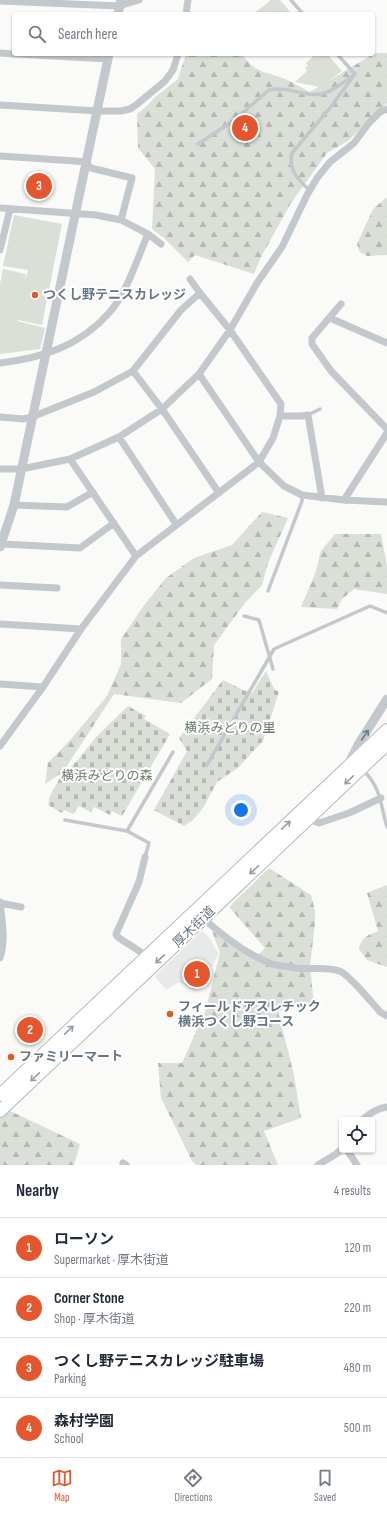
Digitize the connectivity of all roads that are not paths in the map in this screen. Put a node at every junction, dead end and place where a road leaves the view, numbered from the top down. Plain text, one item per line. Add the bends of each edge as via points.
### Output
1 (139, 0) edge
2 (188, 0) edge
3 (291, 0) edge
4 (0, 1) edge
5 (47, 2) edge
6 (119, 7) edge
7 (186, 12) edge
8 (301, 12) edge
9 (0, 53) edge
10 (12, 54) edge
11 (108, 56) edge
12 (178, 56) edge
13 (340, 56) edge
14 (355, 74) junction
15 (0, 105) edge
16 (387, 109) edge
17 (97, 111) junction
18 (198, 144) dead end
19 (0, 156) edge
20 (86, 162) junction
21 (309, 190) junction
22 (0, 208) edge
23 (10, 209) junction
24 (76, 214) junction
25 (121, 220) junction
26 (148, 234) junction
27 (161, 244) dead end
28 (0, 250) edge
29 (190, 279) dead end
30 (200, 294) junction
31 (341, 304) dead end
32 (330, 318) junction
33 (230, 330) junction
34 (387, 343) edge
35 (45, 355) junction
36 (0, 363) edge
37 (133, 371) junction
38 (199, 374) junction
39 (162, 409) junction
40 (320, 409) dead end
41 (308, 414) junction
42 (280, 416) junction
43 (0, 417) edge
44 (32, 417) junction
45 (387, 428) edge
46 (387, 433) edge
47 (119, 437) junction
48 (70, 459) junction
49 (259, 462) junction
50 (0, 469) edge
51 (21, 469) junction
52 (93, 492) junction
53 (219, 494) junction
54 (302, 495) junction
55 (322, 498) junction
56 (344, 500) junction
57 (387, 502) edge
58 (14, 505) junction
59 (114, 523) junction
60 (176, 524) junction
61 (1, 546) edge
62 (136, 556) junction
63 (0, 585) edge
64 (57, 588) dead end
65 (268, 591) dead end
66 (387, 613) edge
67 (244, 616) dead end
68 (0, 624) edge
69 (81, 630) junction
70 (269, 656) junction
71 (273, 669) dead end
72 (0, 684) edge
73 (43, 687) junction
74 (387, 699) edge
75 (387, 730) edge
76 (3, 739) edge
77 (387, 744) edge
78 (0, 746) edge
79 (173, 752) dead end
80 (207, 765) dead end
81 (362, 768) junction
82 (346, 769) junction
83 (384, 796) edge
84 (310, 817) junction
85 (65, 820) dead end
86 (387, 827) edge
87 (127, 831) junction
88 (145, 857) joint
89 (0, 903) edge
90 (20, 907) dead end
91 (203, 918) junction
92 (147, 956) junction
93 (0, 958) edge
94 (387, 1016) edge
95 (0, 1095) edge
96 (387, 1107) edge
97 (0, 1111) edge
98 (366, 1117) edge
99 (339, 1152) edge
100 (349, 1153) edge
101 (318, 1165) edge
102 (357, 1165) edge

1 - 6 street
2 - 7 street
3 - 8 lane
4 - 5 street
5 - 6 street
9 - 10 street
11 - 17 street
12 - 17 street via 174,70 165,81 136,106 121,111
13 - 14 lane
14 - 18 lane via 326,93 315,94 276,88 269,90 233,122
14 - 21 lane via 292,153 292,170
15 - 17 street
16 - 21 street via 380,112 354,143 330,162
17 - 20 street
19 - 20 street
20 - 24 street
20 - 25 street via 91,168 132,178
21 - 33 street via 282,247 257,283
22 - 23 street
23 - 24 street
23 - 28 street
24 - 25 street
24 - 35 street
25 - 26 street
26 - 27 street
26 - 35 street via 122,293 109,313 73,343
29 - 30 street
30 - 33 street
30 - 37 street via 181,310
31 - 32 street
32 - 34 street
32 - 45 street via 312,338 312,344 331,371
33 - 38 street
33 - 42 street via 281,404
35 - 36 street
35 - 44 street
37 - 39 street
37 - 44 street via 94,392
38 - 39 street
38 - 49 street
39 - 47 street
39 - 53 street
40 - 41 lane
41 - 42 street
41 - 55 street
42 - 49 street
43 - 44 street
44 - 51 street
46 - 56 street
47 - 48 street
47 - 60 street
48 - 51 street
48 - 52 street
49 - 53 street
49 - 54 street via 284,486
50 - 51 street
51 - 58 street
52 - 58 street via 67,507
52 - 59 street
53 - 60 street
54 - 55 street
54 - 65 lane via 302,501
55 - 56 street
56 - 57 street
58 - 61 street
59 - 61 street via 80,548
59 - 62 street
60 - 62 street
62 - 69 street
63 - 64 street
66 - 70 lane via 370,606 274,649
67 - 70 lane via 259,620
68 - 69 street
69 - 73 street
70 - 71 lane
70 - 80 lane
72 - 73 street
73 - 76 street
82 -> 74 street
75 - 82 highway, 厚木街道
76 - 78 street
77 - 81 highway, 厚木街道
79 - 87 lane
81 - 83 lane
81 -> 84 highway, 厚木街道
92 -> 82 highway, 厚木街道
83 - 84 street via 349,813 319,823
83 - 86 lane
84 -> 91 highway, 厚木街道
85 - 87 lane
87 - 88 lane via 149,843
88 - 92 street via 139,882 116,934
89 - 90 street
89 - 93 street via 3,948
91 - 94 street via 225,936 273,964 341,971 380,1012
91 -> 97 highway, 厚木街道
95 -> 92 highway, 厚木街道
96 - 98 street
99 - 101 street
100 - 102 street

